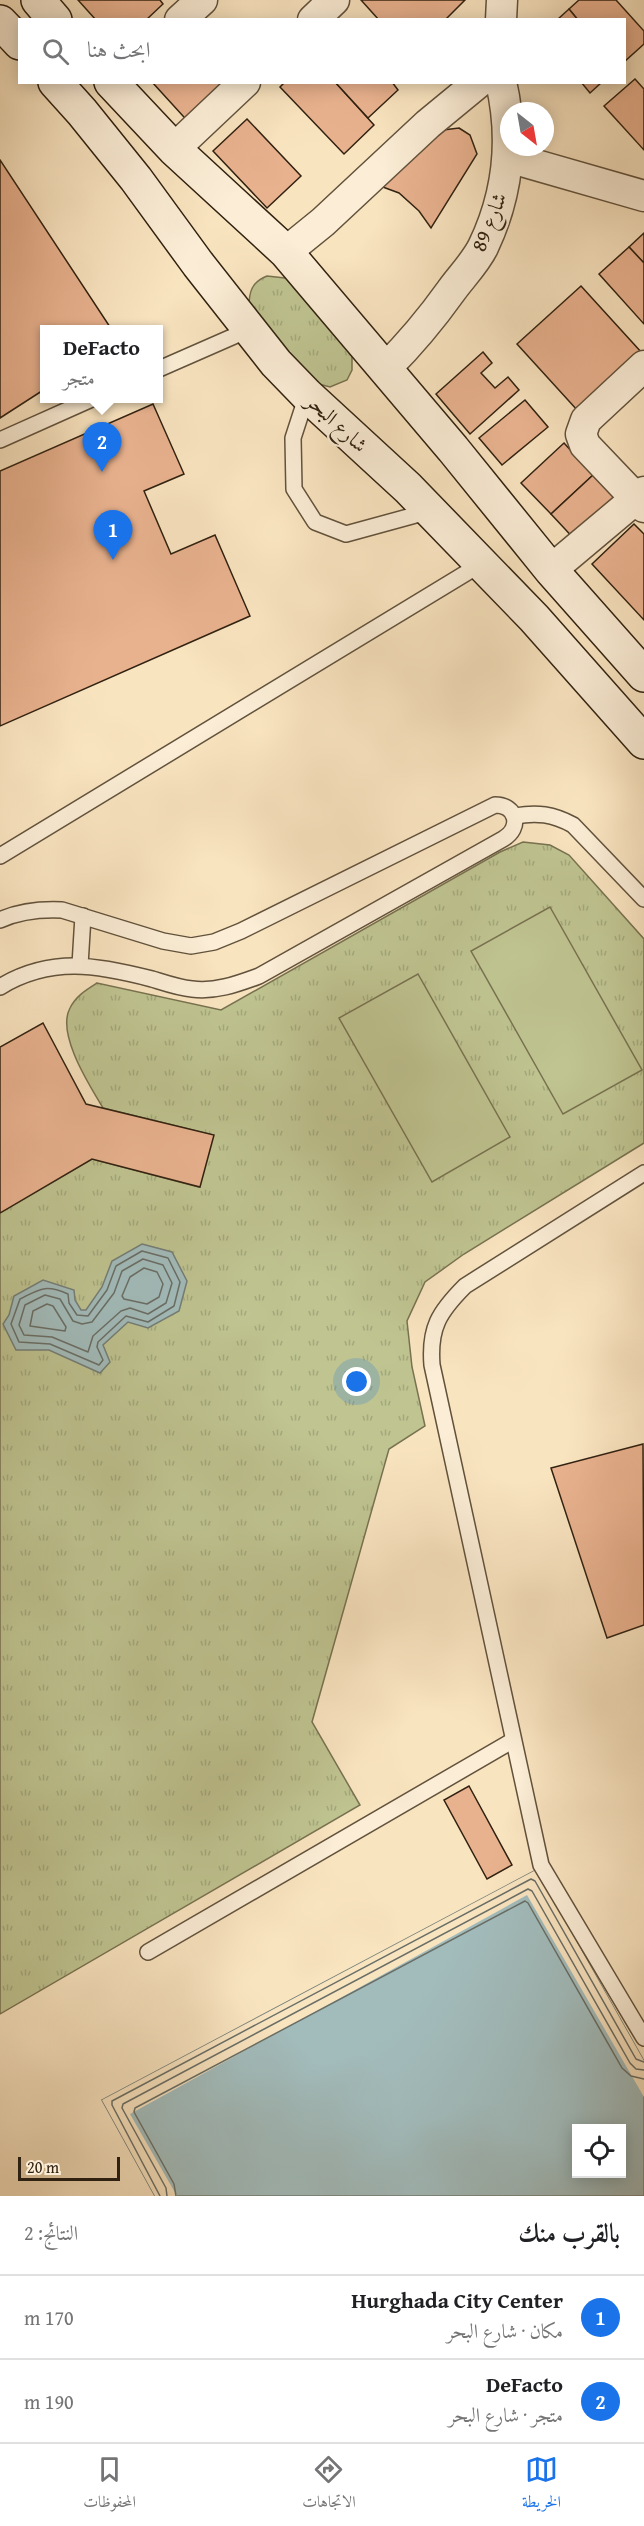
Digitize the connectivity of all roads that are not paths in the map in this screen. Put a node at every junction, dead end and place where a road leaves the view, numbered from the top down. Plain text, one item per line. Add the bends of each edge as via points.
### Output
1 (38, 0) edge
2 (334, 0) edge
3 (502, 0) edge
4 (53, 18) edge
5 (315, 18) edge
6 (501, 18) edge
7 (0, 22) edge
8 (18, 41) edge
9 (57, 84) edge
10 (113, 84) edge
11 (244, 84) edge
12 (477, 84) edge
13 (501, 84) edge
14 (174, 149) junction
15 (508, 157) junction
16 (644, 196) edge
17 (286, 252) junction
18 (248, 330) junction
19 (644, 366) edge
20 (163, 367) edge
21 (386, 368) junction
22 (307, 395) junction
23 (85, 403) edge
24 (0, 441) edge
25 (642, 499) edge
26 (430, 511) junction
27 (481, 564) junction
28 (551, 570) junction
29 (643, 672) edge
30 (644, 742) edge
31 (515, 816) junction
32 (0, 856) edge
33 (644, 900) edge
34 (83, 916) junction
35 (0, 920) edge
36 (80, 965) junction
37 (0, 987) edge
38 (644, 1173) edge
39 (512, 1741) junction
40 (148, 1952) dead end
41 (644, 2038) edge

1 - 4 main road
2 - 5 street
3 - 6 street
7 - 8 main road
9 - 18 main road, شارع البحر via 136,179
10 - 14 main road
11 - 14 street
12 - 17 street
13 - 15 street, شارع 89 via 508,119
14 - 17 main road
15 - 16 street
15 - 21 street, شارع 89 via 501,200 482,248 431,319
17 - 21 main road
18 - 20 lane
18 - 22 main road, شارع البحر
19 - 25 street via 586,420 581,434 585,445
21 - 28 main road
22 - 26 main road, شارع البحر
22 - 26 lane via 293,438 294,489 315,522 346,534
23 - 24 lane
25 - 28 street
26 - 27 main road, شارع البحر
27 - 30 main road, شارع البحر
27 - 32 lane
28 - 29 main road
31 - 33 lane via 545,813 573,825
31 - 34 lane via 511,809 495,805 214,942 191,946 163,941
31 - 36 lane via 514,830 503,839 259,976 223,989 192,990
34 - 35 lane via 45,909 16,913
34 - 36 lane
36 - 37 lane via 47,967
38 - 39 lane via 465,1286 447,1304 430,1342
39 - 40 lane
39 - 41 lane via 541,1865

